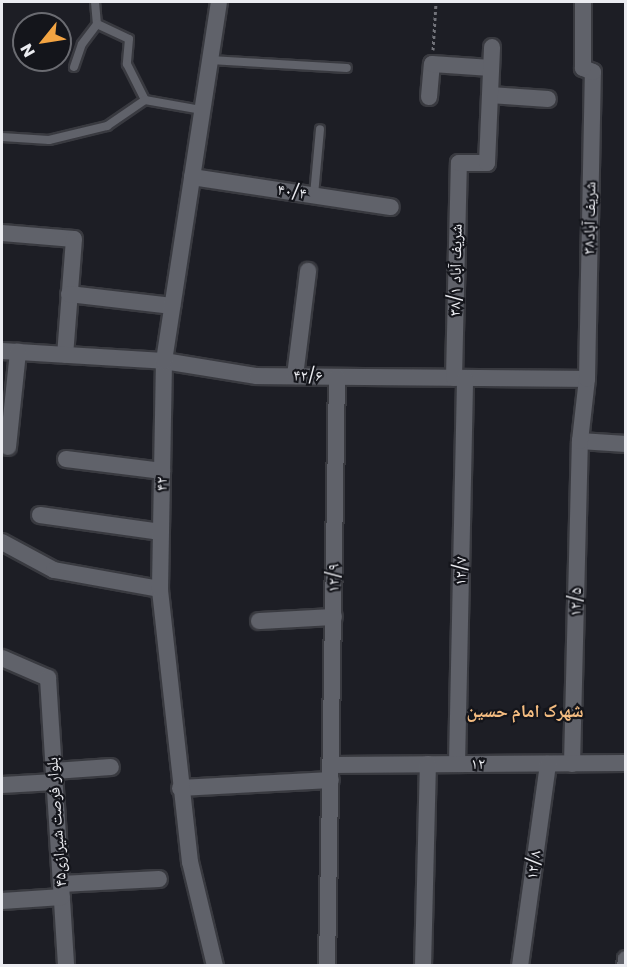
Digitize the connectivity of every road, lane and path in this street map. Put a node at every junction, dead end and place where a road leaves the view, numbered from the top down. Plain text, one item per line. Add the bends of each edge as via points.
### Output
1 (95, 2) edge
2 (219, 2) edge
3 (436, 2) edge
4 (583, 2) edge
5 (98, 24) junction
6 (492, 47) dead end
7 (210, 60) junction
8 (432, 64) junction
9 (74, 67) dead end
10 (347, 68) dead end
11 (491, 68) junction
12 (490, 95) junction
13 (429, 97) dead end
14 (548, 99) dead end
15 (145, 100) junction
16 (202, 110) junction
17 (320, 129) dead end
18 (2, 137) edge
19 (192, 177) junction
20 (314, 195) junction
21 (392, 207) dead end
22 (2, 233) edge
23 (308, 271) dead end
24 (69, 294) junction
25 (172, 306) junction
26 (10, 352) edge
27 (65, 355) junction
28 (164, 361) junction
29 (295, 376) junction
30 (337, 377) junction
31 (459, 378) junction
32 (587, 380) junction
33 (580, 441) junction
34 (626, 444) edge
35 (8, 447) dead end
36 (66, 459) dead end
37 (162, 471) junction
38 (40, 515) dead end
39 (161, 532) junction
40 (2, 542) edge
41 (160, 589) junction
42 (334, 617) junction
43 (260, 621) dead end
44 (2, 658) edge
45 (23, 668) junction
46 (2, 669) edge
47 (626, 763) edge
48 (429, 764) junction
49 (457, 764) junction
50 (548, 764) junction
51 (572, 764) junction
52 (111, 767) dead end
53 (331, 772) junction
54 (54, 776) junction
55 (2, 785) edge
56 (180, 788) junction
57 (159, 879) dead end
58 (61, 890) junction
59 (2, 901) edge
60 (626, 959) edge
61 (66, 966) edge
62 (215, 966) edge
63 (327, 966) edge
64 (423, 966) edge
65 (519, 966) edge
66 (625, 966) edge

1 - 5 lane
2 - 7 street, ۴۲
3 - 8 path
4 - 32 street, شریف آباد۳۸ via 583,68 593,72
5 - 9 lane via 82,44
5 - 15 lane via 129,39 127,64
6 - 11 street
7 - 10 lane
7 - 16 street, ۴۲
8 - 11 street
8 - 13 street
11 - 12 street
12 - 14 street
12 - 31 street, ۳۸/۱ شریف آباد via 487,163 459,163
15 - 16 lane
15 - 18 lane via 107,126 49,140
16 - 19 street, ۴۲
17 - 20 lane
19 - 20 street, ۴۰/۴
19 - 25 street, ۴۲
20 - 21 street, ۴۰/۴
22 - 24 street via 74,239
23 - 29 street
24 - 25 street
24 - 27 street
25 - 28 street, ۴۲
26 - 27 street, ۴۲/۶
26 - 35 street
27 - 28 street, ۴۲/۶
28 - 29 street, ۴۲/۶ via 257,376
28 - 37 street, ۴۲
29 - 30 street, ۴۲/۶
30 - 31 street, ۴۲/۶
30 - 42 street, ۱۲/۹
31 - 32 street, ۴۲/۶
31 - 49 street, ۱۲/۷
32 - 33 street, شریف آباد۳۸
33 - 34 street
33 - 51 street, ۱۲/۵
36 - 37 street
37 - 39 street, ۴۲
38 - 39 street
39 - 41 street, ۴۲
40 - 41 street via 54,570
41 - 56 street, ۴۲
42 - 43 street
42 - 53 street, ۱۲/۹
44 - 45 street
45 - 46 street
45 - 54 street, بلوار فرصت شیرازی۴۵ via 48,678
47 - 51 street, ۱۲
48 - 49 street, ۱۲
48 - 53 street, ۱۲
48 - 64 street
49 - 50 street, ۱۲
50 - 51 street, ۱۲
50 - 65 street, ۱۲/۸
52 - 54 street
53 - 56 street, ۱۲
53 - 63 street, ۱۲/۹
54 - 55 street
54 - 58 street, بلوار فرصت شیرازی۴۵
56 - 62 street, ۴۲ via 190,862
57 - 58 street
58 - 59 street
58 - 61 street, بلوار فرصت شیرازی۴۵
60 - 66 street

